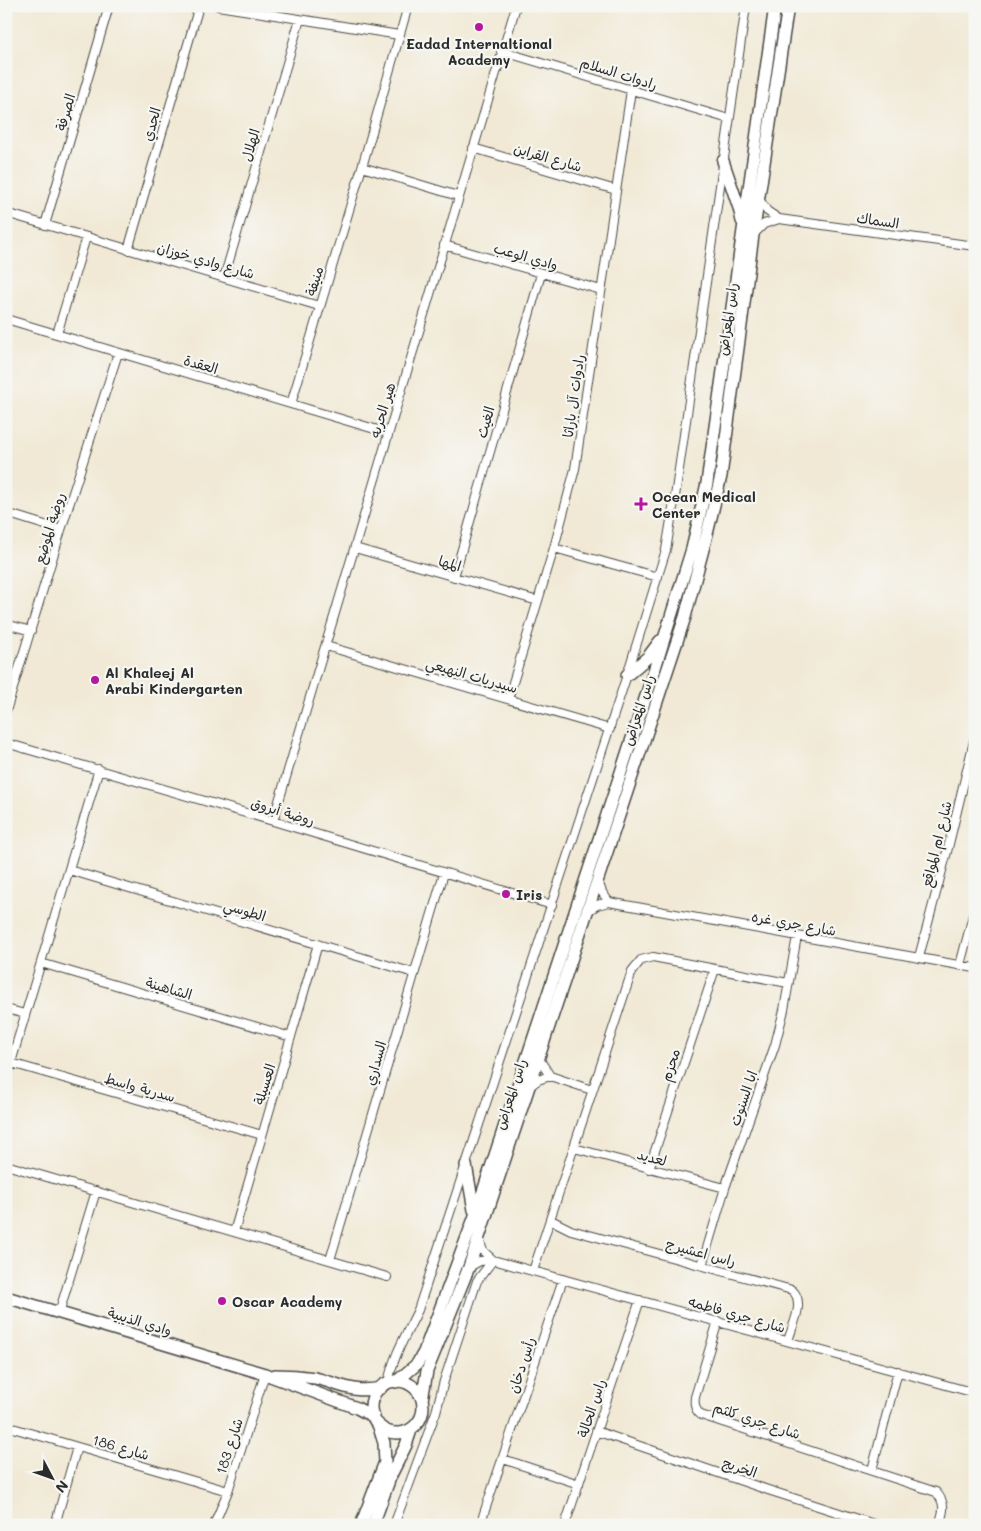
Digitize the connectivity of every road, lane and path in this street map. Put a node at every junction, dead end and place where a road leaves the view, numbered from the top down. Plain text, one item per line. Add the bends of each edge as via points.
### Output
1 (109, 6) edge
2 (199, 6) edge
3 (218, 6) edge
4 (408, 6) edge
5 (516, 6) edge
6 (746, 6) edge
7 (775, 6) edge
8 (788, 6) edge
9 (300, 19) junction
10 (399, 35) junction
11 (501, 51) junction
12 (631, 90) junction
13 (729, 119) junction
14 (472, 148) junction
15 (723, 161) junction
16 (362, 167) junction
17 (616, 190) junction
18 (458, 196) junction
19 (759, 199) junction
20 (6, 213) edge
21 (779, 219) junction
22 (46, 225) junction
23 (749, 233) junction
24 (86, 237) junction
25 (444, 245) junction
26 (975, 246) edge
27 (128, 250) junction
28 (541, 274) junction
29 (224, 278) junction
30 (601, 290) junction
31 (319, 306) junction
32 (6, 319) edge
33 (57, 334) junction
34 (118, 354) junction
35 (291, 404) junction
36 (388, 433) junction
37 (6, 513) edge
38 (61, 530) junction
39 (355, 548) junction
40 (554, 548) junction
41 (658, 576) junction
42 (454, 577) junction
43 (538, 601) junction
44 (6, 624) edge
45 (31, 631) junction
46 (666, 634) junction
47 (326, 646) junction
48 (628, 675) junction
49 (508, 699) junction
50 (6, 712) edge
51 (610, 729) junction
52 (975, 737) edge
53 (6, 743) edge
54 (99, 769) junction
55 (273, 820) junction
56 (69, 870) junction
57 (444, 873) junction
58 (598, 881) junction
59 (609, 902) junction
60 (552, 905) junction
61 (975, 908) edge
62 (587, 913) junction
63 (797, 936) junction
64 (318, 944) junction
65 (920, 957) junction
66 (41, 963) junction
67 (960, 965) junction
68 (975, 968) edge
69 (715, 969) junction
70 (414, 973) junction
71 (788, 983) junction
72 (6, 1009) edge
73 (26, 1014) junction
74 (291, 1037) junction
75 (538, 1057) junction
76 (11, 1063) junction
77 (550, 1076) junction
78 (6, 1079) edge
79 (528, 1087) junction
80 (592, 1090) junction
81 (262, 1135) junction
82 (574, 1148) junction
83 (6, 1165) edge
84 (466, 1165) junction
85 (649, 1169) junction
86 (725, 1188) junction
87 (96, 1191) junction
88 (475, 1216) junction
89 (551, 1220) junction
90 (234, 1232) junction
91 (479, 1238) junction
92 (330, 1260) junction
93 (493, 1260) junction
94 (702, 1265) junction
95 (470, 1267) junction
96 (533, 1271) junction
97 (387, 1277) dead end
98 (563, 1279) junction
99 (6, 1297) edge
100 (640, 1300) junction
101 (58, 1313) junction
102 (718, 1321) junction
103 (788, 1341) junction
104 (898, 1371) junction
105 (266, 1374) junction
106 (388, 1384) junction
107 (975, 1393) edge
108 (422, 1400) junction
109 (376, 1421) junction
110 (6, 1426) edge
111 (411, 1430) junction
112 (596, 1431) junction
113 (77, 1447) junction
114 (503, 1459) junction
115 (872, 1470) junction
116 (579, 1484) junction
117 (228, 1491) junction
118 (567, 1524) edge
119 (55, 1525) edge
120 (214, 1525) edge
121 (361, 1525) edge
122 (373, 1525) edge
123 (394, 1525) edge
124 (480, 1525) edge
125 (877, 1525) edge
126 (939, 1525) edge

1 - 22 street, الصرفة
2 - 27 street, الجدي
3 - 9 street
4 - 10 street, منيفة
5 - 11 street, هير الحربه
6 - 13 street, راس المعراض
7 - 23 street, راس المعراض
8 - 19 street, راس المعراض
9 - 10 street
9 - 29 street, الهلال
10 - 16 street, منيفة
11 - 12 street, رادوات السلام
11 - 14 street, هير الحربه
12 - 13 street, رادوات السلام
12 - 17 street, رادوات آل باراثا
13 - 15 street, راس المعراض
14 - 17 street, شارع القراين
14 - 18 street, هير الحربه
15 - 23 street
15 - 41 street, راس المعراض via 676,490 666,550
16 - 18 street
16 - 31 street, منيفة
17 - 30 street, رادوات آل باراثا
18 - 25 street, هير الحربه
19 - 21 street via 767,211
19 - 23 street, راس المعراض
20 - 22 street, شارع وادي خوزان
21 - 23 street
21 - 26 street, السماك
22 - 24 street, شارع وادي خوزان
23 - 46 street, راس المعراض via 707,482 692,549
23 - 58 street, راس المعراض via 720,476 706,538 685,617
24 - 27 street, شارع وادي خوزان
24 - 33 street
25 - 28 street, وادي الوعب
25 - 36 street, هير الحربه
27 - 29 street, شارع وادي خوزان
28 - 30 street, وادي الوعب
28 - 42 street, الغيث
29 - 31 street, شارع وادي خوزان
30 - 40 street, رادوات آل باراثا via 575,469
31 - 35 street, منيفة
32 - 33 street, العقدة
33 - 34 street, العقدة
34 - 35 street, العقدة
34 - 38 street, روضة الموضع
35 - 36 street, العقدة
36 - 39 street, هير الحربه
37 - 38 street
38 - 45 street, روضة الموضع
39 - 42 street, المها
39 - 47 street, هير الحربه
40 - 41 street
40 - 43 street, رادوات آل باراثا
41 - 48 street, راس المعراض
42 - 43 street, المها
43 - 49 street, رادوات آل باراثا
44 - 45 street
45 - 50 street, روضة الموضع
46 - 48 street
46 - 88 street, راس المعراض
47 - 49 street, سيدريات النهيعي
47 - 55 street, هير الحربه
48 - 51 street, راس المعراض
49 - 51 street, سيدريات النهيعي
51 - 60 street, راس المعراض
52 - 65 street, شارع ام المواقع
53 - 54 street, روضة أبروق
54 - 55 street, روضة أبروق
54 - 56 street
55 - 57 street, روضة أبروق
56 - 64 street, الطوسي
56 - 66 street
57 - 60 street, روضة أبروق
57 - 70 street, السداري
58 - 59 street
58 - 62 street, راس المعراض
59 - 62 street via 597,905
59 - 63 street, شارع جري غره
60 - 84 street, راس المعراض
61 - 67 street
62 - 75 street, راس المعراض
63 - 65 street, شارع جري غره
63 - 71 street, ابا السنوت
64 - 70 street, الطوسي
64 - 74 street, العسيلة
65 - 67 street, شارع جري غره
66 - 73 street
66 - 74 street, الشاهينة
67 - 68 street, شارع جري غره
69 - 71 street
69 - 80 street via 653,957 642,960 632,971
69 - 85 street, محزم
70 - 92 street, السداري
71 - 86 street, ابا السنوت via 775,1044
72 - 73 street
73 - 76 street
74 - 81 street, العسيلة
75 - 77 street
75 - 79 street, راس المعراض
76 - 78 street
76 - 81 street, سدرية واسط
77 - 79 street
77 - 80 street
79 - 91 street, راس المعراض
80 - 82 street
81 - 90 street, العسيلة
82 - 85 street, لعديد
82 - 89 street
83 - 87 street
84 - 88 street
84 - 106 street, راس المعراض via 418,1310
85 - 86 street, لعديد
86 - 94 street, ابا السنوت
87 - 90 street
87 - 101 street
88 - 106 street, راس المعراض via 424,1352 417,1364
89 - 94 street, راس اعشيرج via 571,1230
89 - 96 street
90 - 92 street
91 - 93 street via 483,1251
91 - 95 street, راس المعراض
92 - 97 street
93 - 95 street via 480,1261
93 - 96 street, شارع جري فاطمه
93 - 123 street via 478,1282 433,1420
94 - 103 street, راس اعشيرج via 796,1294 800,1303
95 - 108 street, راس المعراض via 427,1371
96 - 98 street, شارع جري فاطمه
98 - 100 street, شارع جري فاطمه
98 - 114 street, رأس دخان
99 - 101 street, وادي الذيبية
100 - 102 street, شارع جري فاطمه
100 - 112 street, راس الحالة
101 - 105 street, وادي الذيبية
102 - 103 street, شارع جري فاطمه
102 - 115 street, شارع جري كلثم via 695,1397 694,1403 701,1415
103 - 104 street, شارع جري فاطمه
104 - 107 street, شارع جري فاطمه
104 - 115 street
105 - 106 street, وادي الذيبية via 306,1377 352,1390 366,1391
105 - 109 street, وادي الذيبية via 357,1408
105 - 117 street, شارع 183
106 - 108 street via 404,1382 418,1392
106 - 109 street via 372,1402
108 - 111 street via 422,1416
109 - 111 street via 390,1432
109 - 121 street via 384,1443 385,1462
110 - 113 street, شارع 186
111 - 122 street
112 - 116 street, راس الحالة
112 - 125 street, الخريج
113 - 117 street, شارع 186
113 - 119 street
114 - 116 street
114 - 124 street, رأس دخان
115 - 126 street, شارع جري كلثم via 936,1492 944,1504
116 - 118 street, راس الحالة
117 - 120 street, شارع 183

